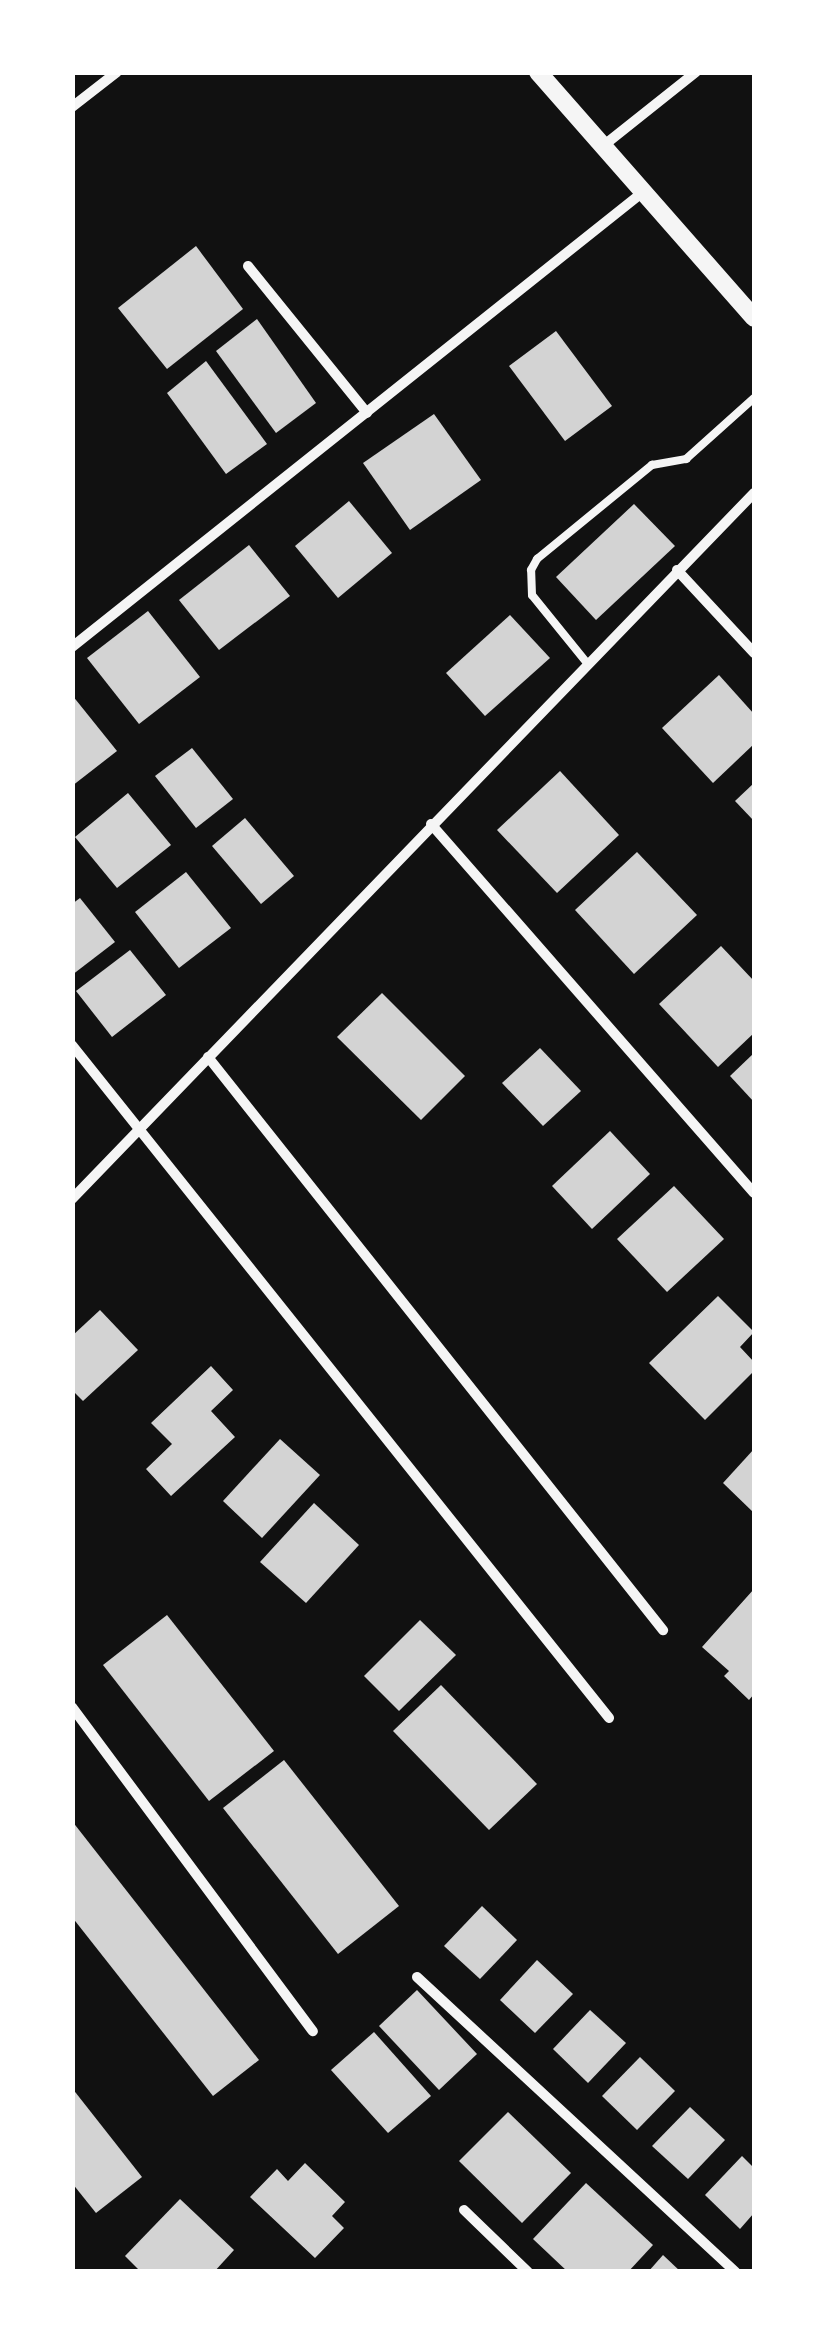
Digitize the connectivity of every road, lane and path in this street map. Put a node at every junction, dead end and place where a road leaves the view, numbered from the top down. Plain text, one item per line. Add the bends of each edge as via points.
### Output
1 (117, 72) edge
2 (538, 72) edge
3 (696, 72) edge
4 (72, 106) edge
5 (602, 146) junction
6 (643, 192) junction
7 (248, 266) dead end
8 (754, 318) edge
9 (754, 398) edge
10 (367, 412) junction
11 (754, 493) edge
12 (677, 570) junction
13 (72, 648) edge
14 (754, 654) edge
15 (587, 663) junction
16 (431, 824) junction
17 (72, 1045) edge
18 (208, 1057) junction
19 (139, 1129) junction
20 (754, 1192) edge
21 (72, 1200) edge
22 (664, 1630) dead end
23 (72, 1707) edge
24 (609, 1718) dead end
25 (417, 1977) dead end
26 (313, 2030) dead end
27 (464, 2210) dead end
28 (528, 2272) edge
29 (736, 2272) edge

1 - 4 street
2 - 5 street
3 - 5 street
5 - 6 street
6 - 8 street
6 - 10 street
7 - 10 street
9 - 15 lane via 686,459 652,465 537,560 532,595
10 - 13 street
11 - 12 street
12 - 14 street
12 - 15 street
15 - 16 street
16 - 18 street
16 - 20 street
17 - 19 street
18 - 19 street
18 - 22 street
19 - 21 street
19 - 24 street
23 - 26 street
25 - 29 street
27 - 28 street

